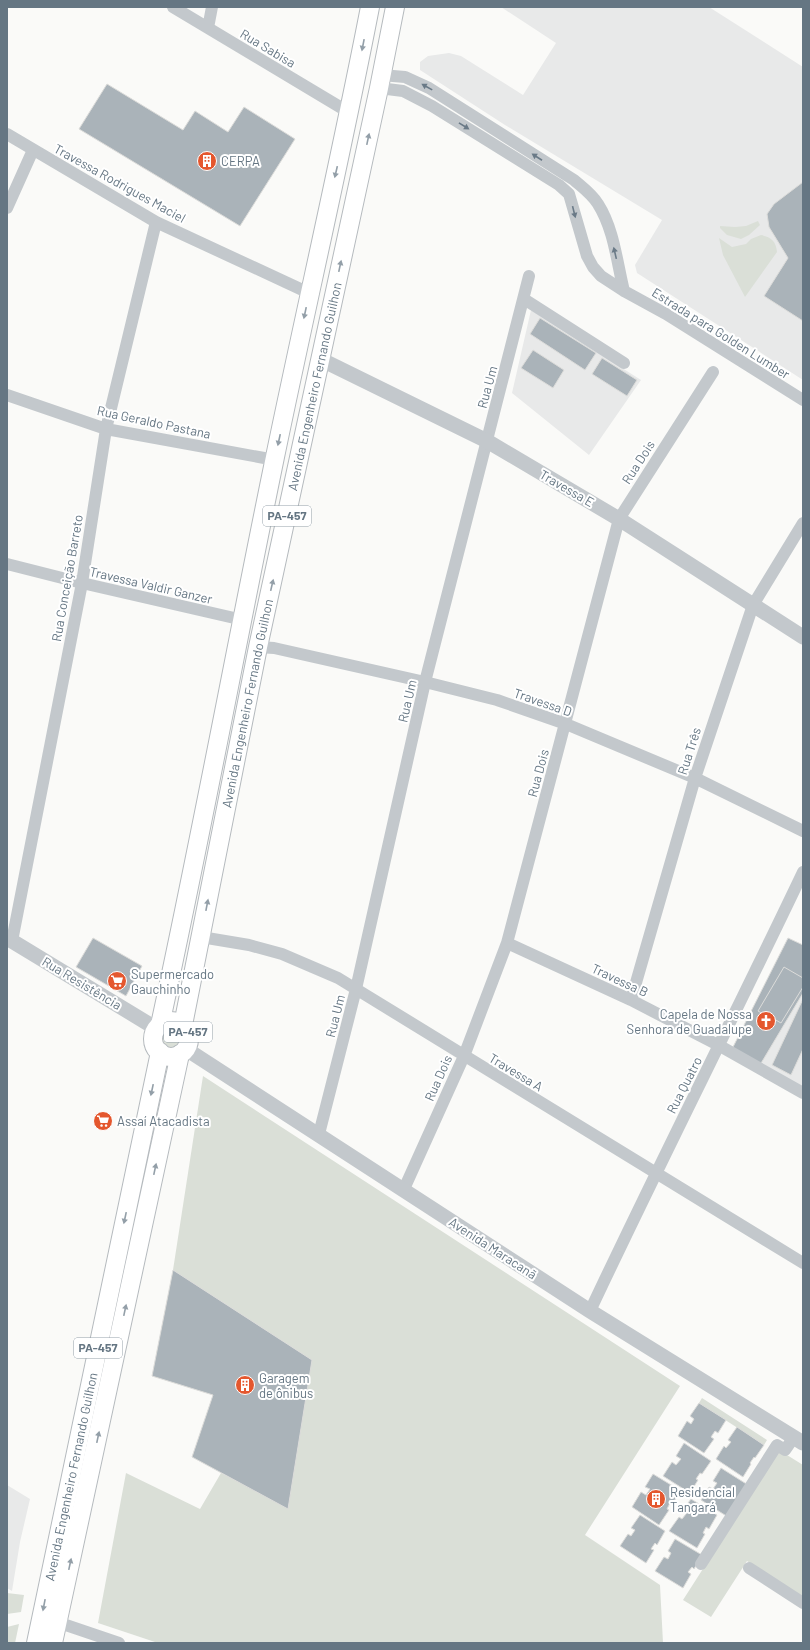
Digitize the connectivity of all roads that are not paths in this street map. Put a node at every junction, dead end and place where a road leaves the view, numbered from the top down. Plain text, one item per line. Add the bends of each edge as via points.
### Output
1 (173, 7) edge
2 (212, 7) edge
3 (370, 7) edge
4 (395, 7) edge
5 (208, 28) junction
6 (380, 82) junction
7 (350, 113) junction
8 (7, 134) edge
9 (33, 150) junction
10 (582, 186) junction
11 (569, 194) junction
12 (7, 208) edge
13 (156, 222) junction
14 (530, 276) dead end
15 (624, 291) junction
16 (309, 293) junction
17 (524, 299) junction
18 (320, 359) junction
19 (624, 363) dead end
20 (713, 372) dead end
21 (7, 395) edge
22 (803, 400) edge
23 (106, 429) junction
24 (487, 441) junction
25 (275, 460) junction
26 (619, 519) junction
27 (803, 523) edge
28 (7, 564) edge
29 (82, 583) junction
30 (753, 605) junction
31 (243, 620) junction
32 (803, 637) edge
33 (258, 647) junction
34 (425, 682) junction
35 (566, 724) junction
36 (695, 778) junction
37 (803, 831) edge
38 (803, 872) edge
39 (201, 937) junction
40 (9, 939) edge
41 (507, 943) junction
42 (356, 989) junction
43 (631, 1000) junction
44 (183, 1025) junction
45 (158, 1027) junction
46 (720, 1046) junction
47 (183, 1051) junction
48 (160, 1052) junction
49 (464, 1056) junction
50 (803, 1093) edge
51 (319, 1134) junction
52 (655, 1173) junction
53 (404, 1189) junction
54 (803, 1263) edge
55 (590, 1311) junction
56 (798, 1440) edge
57 (701, 1564) dead end
58 (749, 1568) dead end
59 (803, 1603) edge
60 (57, 1622) junction
61 (36, 1643) edge
62 (53, 1643) edge
63 (119, 1643) edge

1 - 5 street, Rua Sabisa
2 - 5 street
3 -> 7 main road, Avenida Engenheiro Fernando Guilhon / PA-457
4 - 6 main road, Avenida Engenheiro Fernando Guilhon / PA-457
5 - 7 street, Rua Sabisa
10 -> 6 street via 429,88 405,77
6 -> 11 street via 432,106 559,185
18 -> 6 main road, Avenida Engenheiro Fernando Guilhon / PA-457
7 -> 16 main road, Avenida Engenheiro Fernando Guilhon / PA-457
8 - 9 street, Travessa Rodrigues Maciel
9 - 12 street
9 - 13 street, Travessa Rodrigues Maciel
10 - 11 street
15 -> 10 street via 607,221 598,204
11 -> 15 street, Estrada para Golden Lumber via 582,241 593,267 601,276
13 - 16 street, Travessa Rodrigues Maciel
13 - 23 street, Rua Conceição Barreto
14 - 17 street, Rua Um
15 - 22 street, Estrada para Golden Lumber via 666,314
16 -> 25 main road, Avenida Engenheiro Fernando Guilhon / PA-457
17 - 19 street
17 - 24 street, Rua Um
18 - 24 street, Travessa E
33 -> 18 main road, Avenida Engenheiro Fernando Guilhon / PA-457
20 - 26 street, Rua Dois
21 - 23 street, Rua Geraldo Pastana
23 - 25 street, Rua Geraldo Pastana
23 - 29 street, Rua Conceição Barreto
24 - 26 street, Travessa E
24 - 34 street, Rua Um
25 - 31 main road, Avenida Engenheiro Fernando Guilhon / PA-457
26 - 30 street, Travessa E
26 - 35 street, Rua Dois
27 - 30 street, Rua Três
28 - 29 street, Travessa Valdir Ganzer
29 - 31 street, Travessa Valdir Ganzer
29 - 40 street, Rua Conceição Barreto
30 - 32 street, Travessa E
30 - 36 street, Rua Três
31 - 45 main road, Avenida Engenheiro Fernando Guilhon / PA-457
33 - 34 street, Travessa D via 274,648
39 -> 33 main road, Avenida Engenheiro Fernando Guilhon / PA-457
34 - 35 street, Travessa D via 497,700
34 - 42 street, Rua Um
35 - 36 street, Travessa D
35 - 41 street, Rua Dois
36 - 37 street, Travessa D
36 - 43 street, Rua Três
38 - 46 street, Rua Quatro
39 - 42 street, Travessa A via 249,945 282,954 318,968
39 - 44 main road, Avenida Engenheiro Fernando Guilhon / PA-457
40 - 45 street, Rua Resistência
41 - 43 street, Travessa B
41 - 49 street, Rua Dois
42 - 49 street, Travessa A
42 - 51 street, Rua Um
43 - 46 street, Travessa B
44 - 45 main road, PA-457 via 171,1021
44 - 47 main road, Avenida Engenheiro Fernando Guilhon / PA-457 via 189,1036
45 - 48 main road, Avenida Engenheiro Fernando Guilhon / PA-457 via 154,1041
46 - 50 street, Travessa B
46 - 52 street, Rua Quatro
47 - 48 main road, PA-457 via 171,1056
47 - 51 street, Avenida Maracanã
60 -> 47 main road, Avenida Engenheiro Fernando Guilhon / PA-457
48 -> 61 main road, Avenida Engenheiro Fernando Guilhon / PA-457
49 - 52 street, Travessa A
49 - 53 street, Rua Dois
51 - 53 street, Avenida Maracanã
52 - 54 street, Travessa A
52 - 55 street, Rua Quatro
53 - 55 street, Avenida Maracanã
55 - 56 street, Avenida Maracanã
56 - 57 street via 785,1450 777,1445
58 - 59 street
60 - 62 main road, Avenida Engenheiro Fernando Guilhon / PA-457
60 - 63 street

